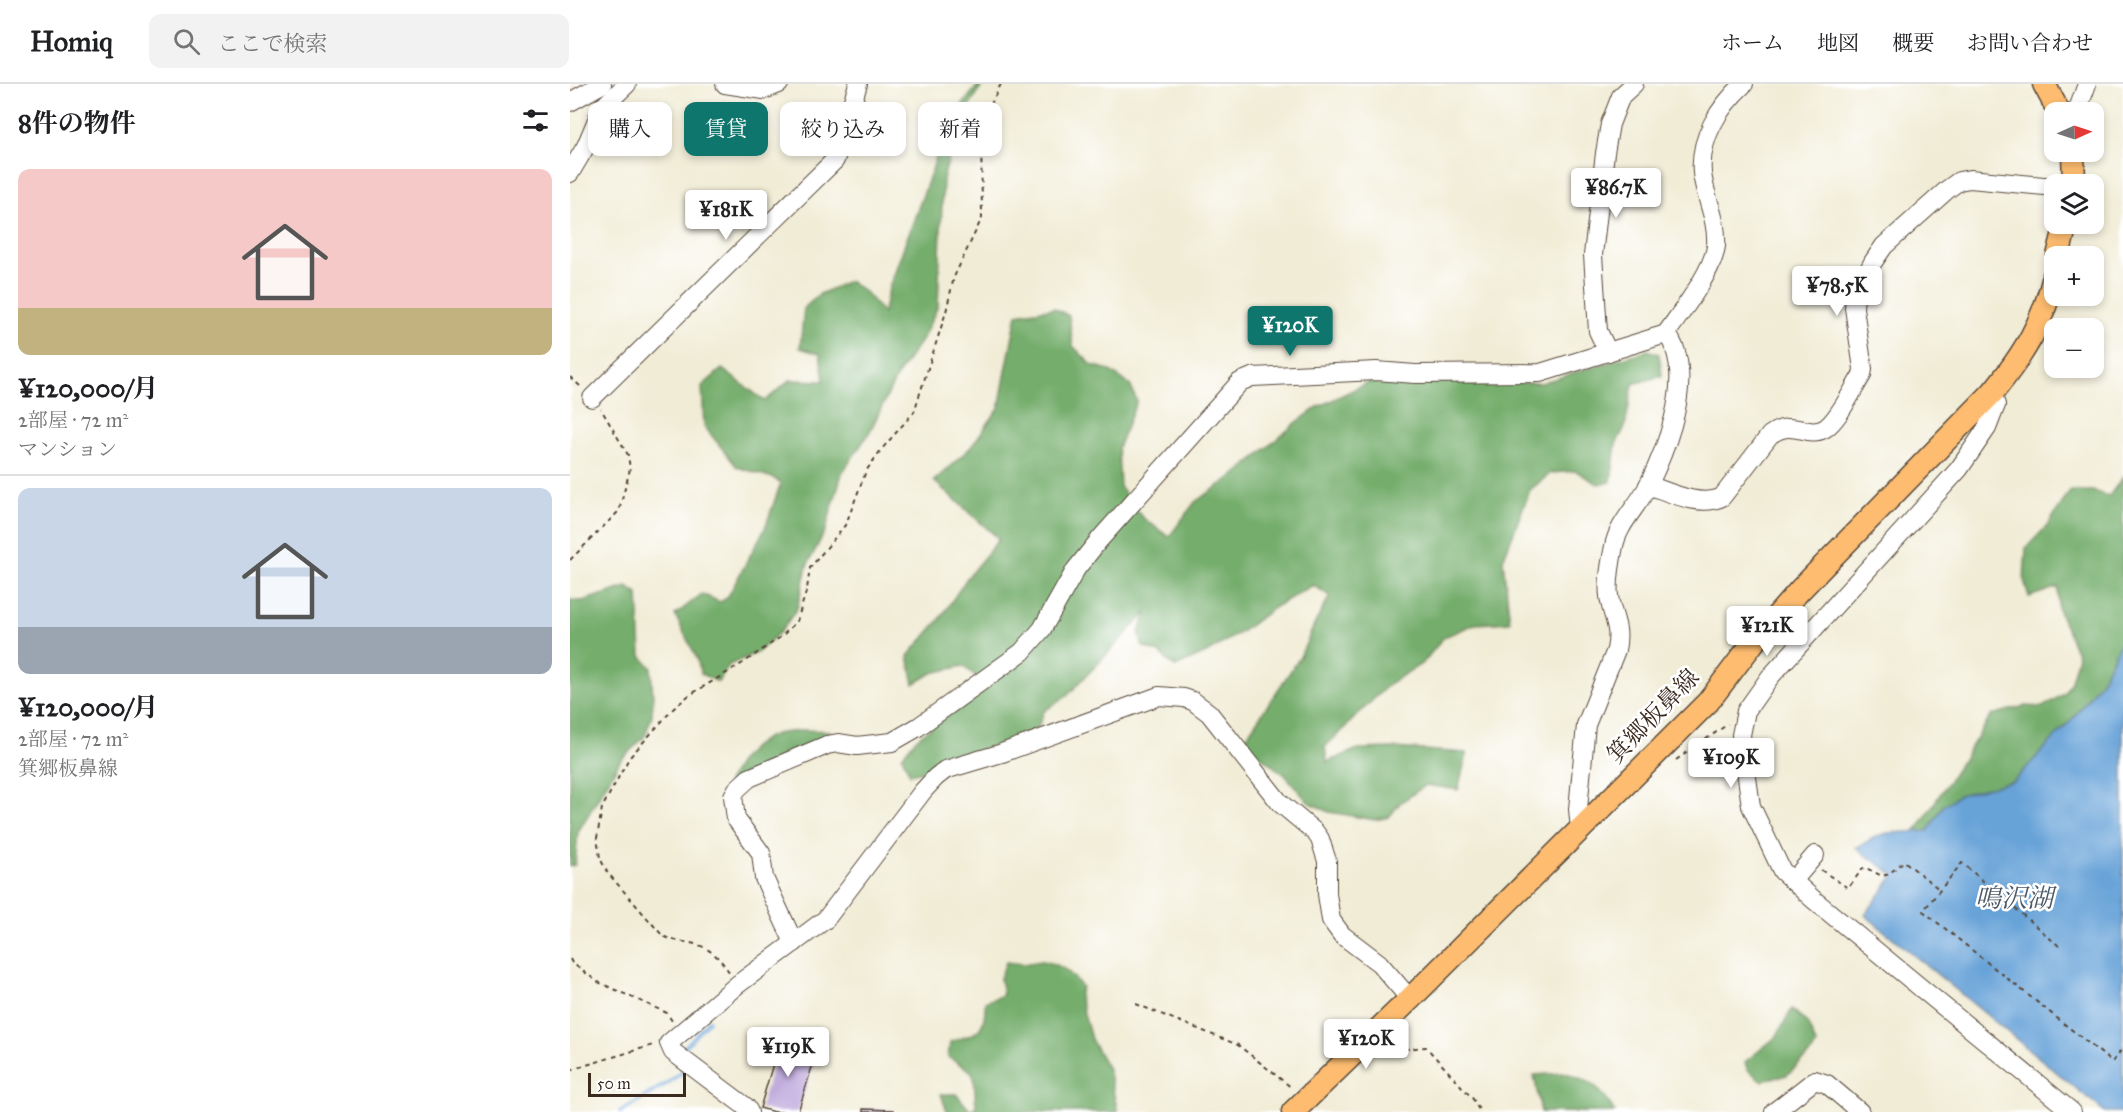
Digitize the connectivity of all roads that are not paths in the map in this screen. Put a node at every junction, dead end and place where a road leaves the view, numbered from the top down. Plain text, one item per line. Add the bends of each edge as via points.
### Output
1 (602, 84) edge
2 (627, 84) edge
3 (725, 84) edge
4 (779, 84) edge
5 (858, 84) edge
6 (1634, 84) edge
7 (1744, 84) edge
8 (2044, 84) edge
9 (2086, 84) edge
10 (570, 102) edge
11 (2054, 102) edge
12 (2080, 102) edge
13 (570, 173) edge
14 (2044, 186) edge
15 (2045, 306) edge
16 (1666, 334) junction
17 (1608, 352) junction
18 (1992, 393) junction
19 (592, 398) road end
20 (1648, 485) junction
21 (1580, 829) junction
22 (1812, 859) road end
23 (1792, 881) junction
24 (794, 943) junction
25 (1410, 999) junction
26 (1300, 1106) edge
27 (746, 1110) edge
28 (1774, 1112) edge
29 (1860, 1112) edge
30 (2072, 1112) edge

1 - 10 street
2 - 13 street via 602,108
3 - 4 street via 764,90
5 - 19 street via 836,160
6 - 17 street via 1621,96 1610,124 1593,255 1598,331
7 - 16 street via 1714,119 1705,144 1702,173 1715,222 1716,247 1690,299
8 - 11 main road
9 - 12 street
14 - 20 street via 1959,181 1884,246 1854,308 1862,375 1831,423 1815,431 1779,428 1722,497 1714,501 1687,498
15 - 18 main road, 箕郷板鼻線 via 2017,363
16 - 17 street
16 - 20 street via 1678,359 1680,383 1664,447
17 - 24 street via 1540,373 1415,375 1376,370 1252,377 1240,382 1076,569 1042,629 1022,652 892,742 827,745 749,778 737,789 733,796 736,819 761,853 764,878
18 - 21 main road, 箕郷板鼻線 via 1800,590 1708,702
18 - 23 street via 1996,405 1987,428 1959,469 1770,677 1744,717 1741,735 1752,806 1782,871
20 - 21 street via 1614,544 1608,590 1618,639 1586,725 1578,809
21 - 25 main road, 箕郷板鼻線
22 - 23 street
23 - 30 street
24 - 25 street via 826,919 923,791 945,770 1141,701 1175,696 1193,701 1209,712 1280,803 1315,832 1327,861 1331,920 1342,935 1379,963
24 - 27 street via 674,1038 673,1052
25 - 26 main road, 箕郷板鼻線
28 - 29 street via 1815,1080 1827,1084

